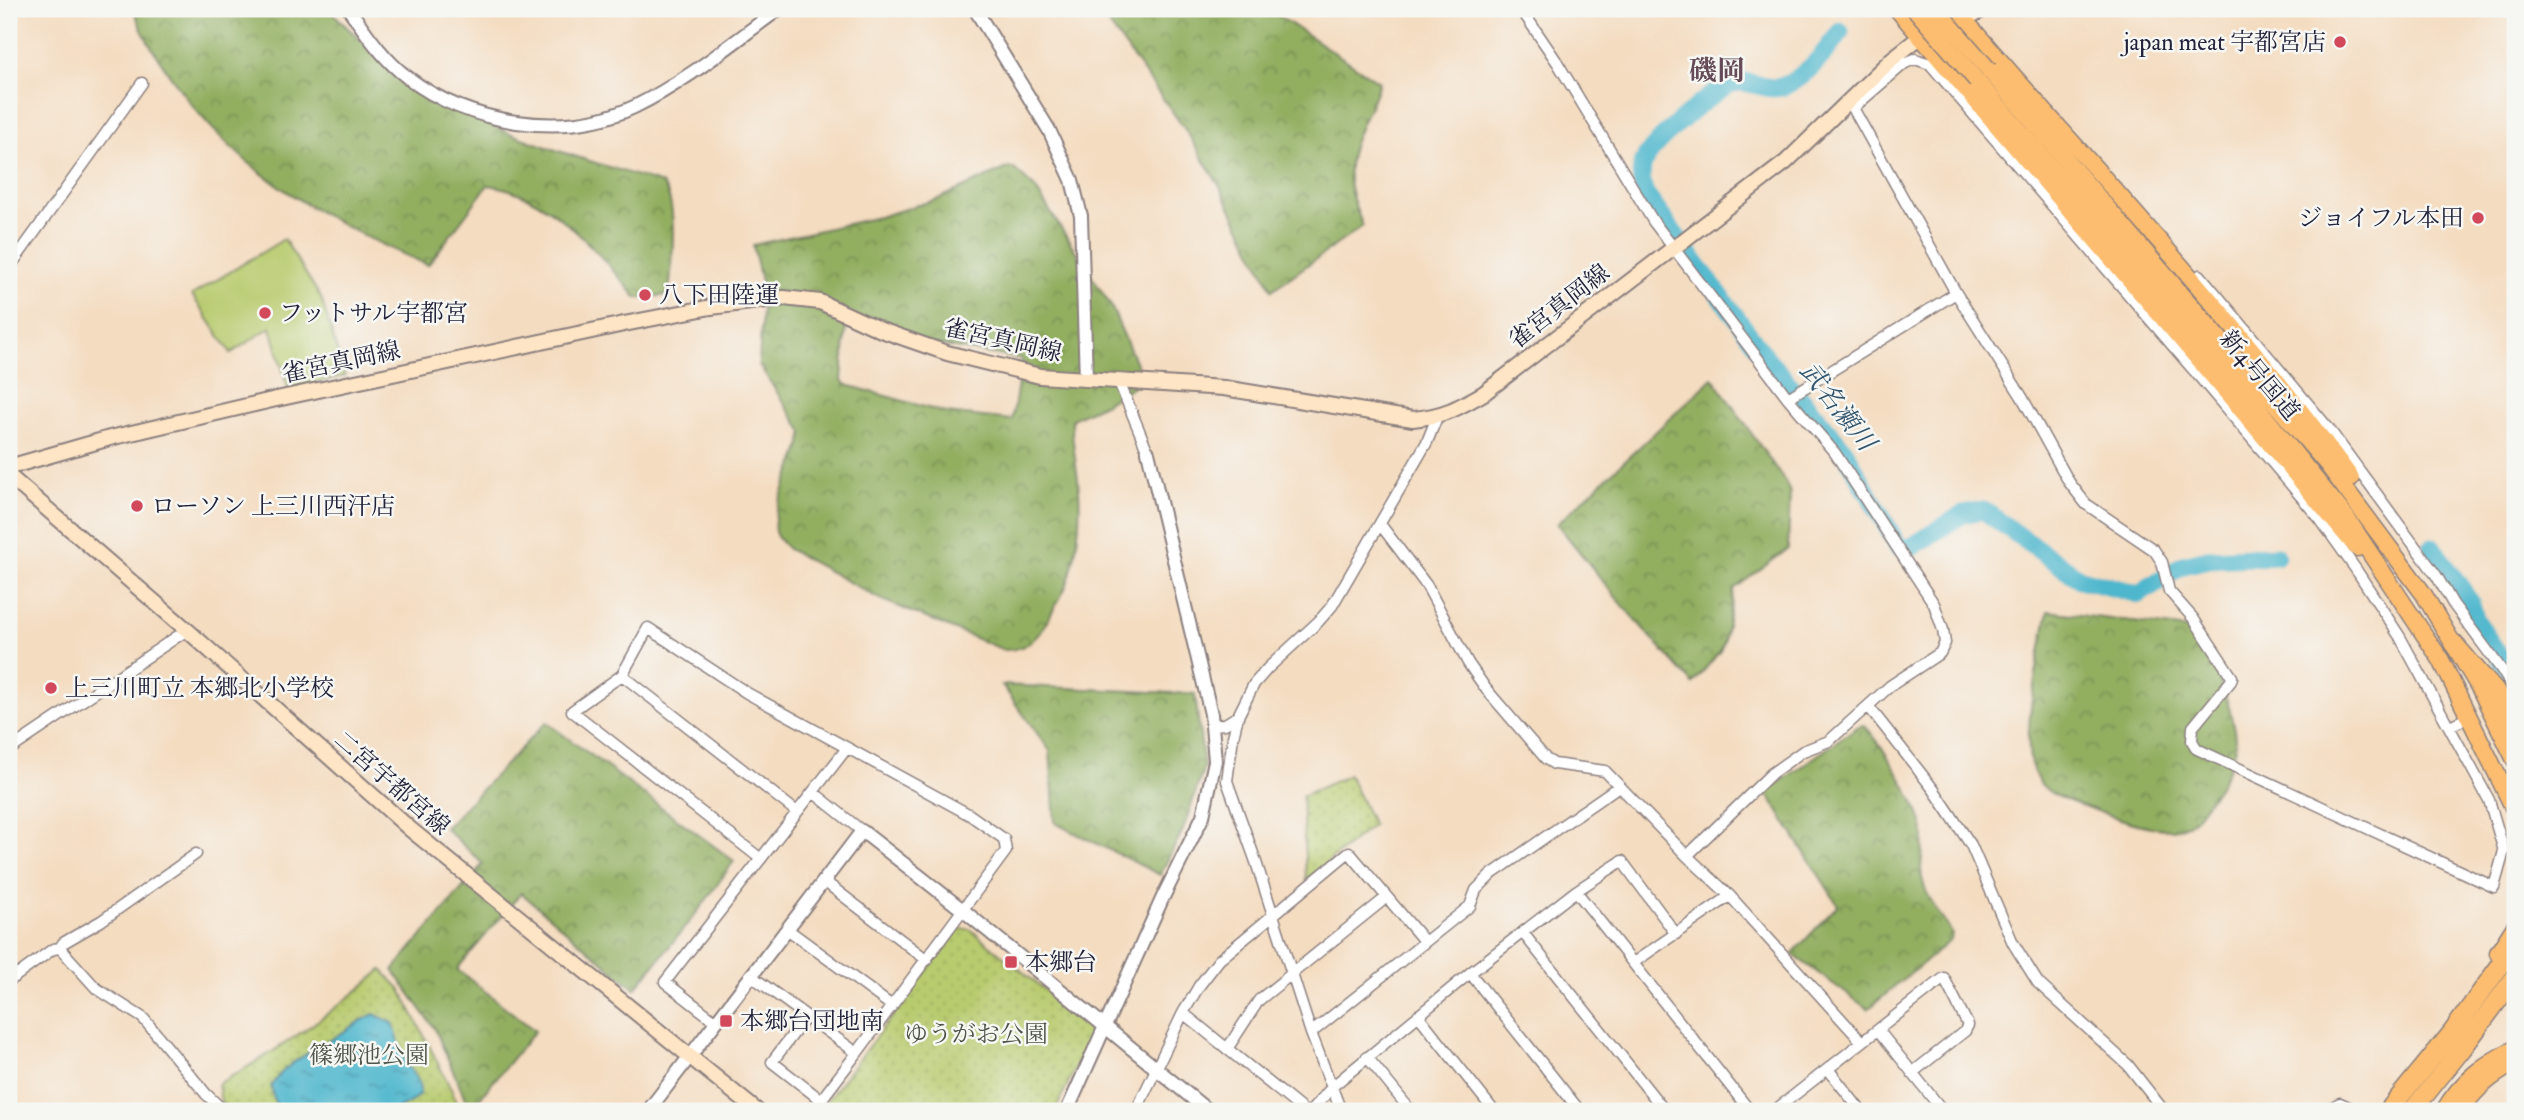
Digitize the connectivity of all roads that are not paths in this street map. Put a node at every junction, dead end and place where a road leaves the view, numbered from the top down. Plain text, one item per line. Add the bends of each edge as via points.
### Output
1 (349, 9) edge
2 (779, 9) edge
3 (975, 9) edge
4 (1521, 9) edge
5 (1897, 9) edge
6 (1914, 9) edge
7 (1936, 9) edge
8 (1984, 9) edge
9 (1958, 12) edge
10 (1921, 37) junction
11 (1983, 76) junction
12 (142, 83) dead end
13 (1851, 104) junction
14 (1672, 248) junction
15 (9, 268) edge
16 (2200, 275) dead end
17 (1956, 293) junction
18 (1086, 380) junction
19 (1119, 382) junction
20 (1788, 398) junction
21 (1437, 417) junction
22 (1149, 452) joint
23 (9, 467) edge
24 (9, 476) edge
25 (1380, 524) junction
26 (2401, 561) junction
27 (2414, 617) junction
28 (187, 630) junction
29 (2453, 643) junction
30 (622, 675) junction
31 (2515, 693) edge
32 (1869, 707) junction
33 (1238, 716) junction
34 (2470, 716) junction
35 (1212, 725) junction
36 (2515, 725) edge
37 (2449, 726) junction
38 (847, 747) junction
39 (9, 750) edge
40 (2515, 760) edge
41 (1619, 786) junction
42 (813, 792) junction
43 (2515, 811) edge
44 (797, 812) junction
45 (862, 831) junction
46 (196, 855) dead end
47 (1687, 856) junction
48 (761, 859) junction
49 (824, 881) junction
50 (1576, 891) junction
51 (1730, 896) junction
52 (1387, 897) junction
53 (964, 911) junction
54 (1273, 913) junction
55 (787, 929) junction
56 (2515, 929) edge
57 (1523, 933) junction
58 (1676, 934) junction
59 (1424, 941) junction
60 (2515, 945) edge
61 (60, 948) junction
62 (927, 960) junction
63 (1633, 963) junction
64 (1292, 973) junction
65 (1470, 973) junction
66 (750, 975) junction
67 (2515, 977) edge
68 (9, 981) edge
69 (892, 1006) junction
70 (1183, 1013) junction
71 (1418, 1015) junction
72 (806, 1017) junction
73 (715, 1021) junction
74 (1105, 1027) junction
75 (1878, 1030) junction
76 (1311, 1033) junction
77 (2451, 1034) junction
78 (1863, 1042) junction
79 (1227, 1049) junction
80 (2515, 1050) edge
81 (857, 1054) junction
82 (688, 1056) junction
83 (1367, 1057) junction
84 (2515, 1062) edge
85 (1156, 1068) junction
86 (1828, 1069) junction
87 (1912, 1073) junction
88 (1333, 1086) junction
89 (2355, 1110) edge
90 (224, 1111) edge
91 (648, 1111) edge
92 (757, 1111) edge
93 (1068, 1111) edge
94 (1136, 1111) edge
95 (1208, 1111) edge
96 (1304, 1111) edge
97 (1311, 1111) edge
98 (1341, 1111) edge
99 (1411, 1111) edge
100 (1494, 1111) edge
101 (1580, 1111) edge
102 (1665, 1111) edge
103 (1750, 1111) edge
104 (1775, 1111) edge
105 (1861, 1111) edge
106 (1943, 1111) edge
107 (2164, 1111) edge
108 (2325, 1111) edge
109 (2388, 1111) edge
110 (2412, 1111) edge
111 (2445, 1111) edge
112 (2460, 1111) edge

1 - 2 street via 389,60 444,100 483,116 522,124 559,124 597,119 633,107 693,71
3 - 18 street via 1049,130 1072,180 1081,216
4 - 14 street
5 - 10 highway
6 - 11 highway, 新4号国道, bridge
7 - 11 highway, 新4号国道, bridge
8 - 9 main road, 雀宮真岡線
9 - 10 main road, 雀宮真岡線
9 - 26 highway via 2313,426 2377,515
10 - 13 main road, 雀宮真岡線 via 1892,59
10 - 27 highway
11 - 26 highway, 新4号国道 via 2290,419
11 - 27 highway, 新4号国道 via 2298,454
12 - 15 street
13 - 14 main road, 雀宮真岡線 via 1786,162
13 - 17 street
13 - 37 street via 1905,63 1915,59 1930,64 2319,519 2400,637
14 - 20 street
14 - 21 main road, 雀宮真岡線 via 1484,393
16 - 31 street via 2345,449
17 - 20 street
17 - 37 street via 2075,489 2086,504 2154,550 2169,591 2232,677 2193,727 2197,749 2494,887 2504,851 2489,800
18 - 19 main road, 雀宮真岡線
18 - 23 main road, 雀宮真岡線 via 1040,376 947,353 820,302 766,299 624,324 272,400
19 - 21 main road, 雀宮真岡線 via 1213,387 1413,419
19 - 22 street
20 - 32 street via 1835,453 1934,604 1943,630 1945,643 1940,653 1890,685
21 - 25 street
22 - 35 street
24 - 28 main road, 二宮宇都宮線
25 - 33 street via 1332,606 1254,684
25 - 41 street via 1427,586 1480,680 1546,759 1605,771
26 - 29 highway, 新4号国道
27 - 34 highway, 新4号国道
28 - 39 street
28 - 82 main road, 二宮宇都宮線 via 410,829
29 - 36 highway via 2499,696
29 - 40 highway, 新4号国道
30 - 38 street via 648,628 747,693
30 - 44 street
30 - 48 street via 572,711
32 - 47 street via 1829,741 1803,751 1772,773
32 - 107 street via 1971,845 2013,943 2038,982 2128,1065
33 - 35 street
33 - 54 street via 1227,782
34 - 37 street
34 - 43 highway, 新4号国道
35 - 74 street via 1215,761 1203,816
38 - 42 street
38 - 53 street via 970,815 1004,839 1006,850
41 - 47 street
41 - 59 street via 1492,874 1476,890 1470,906
42 - 44 street
42 - 45 street
44 - 48 street
45 - 49 street
45 - 53 street
46 - 61 street
47 - 51 street
48 - 73 street via 665,982
49 - 55 street
49 - 62 street
50 - 57 street
50 - 58 street via 1622,860
50 - 63 street
51 - 58 street
51 - 78 street
52 - 54 street via 1349,852
52 - 59 street
52 - 64 street
53 - 62 street
53 - 74 street
54 - 64 street
54 - 70 street via 1219,960
55 - 66 street
55 - 69 street
56 - 77 highway
57 - 65 street
57 - 102 street
58 - 63 street
59 - 76 street
60 - 77 highway
61 - 68 street
61 - 90 street via 96,988 143,1018
62 - 69 street
63 - 103 street
64 - 76 street
64 - 79 street via 1259,1000
65 - 71 street
65 - 101 street
66 - 72 street
66 - 73 street
67 - 110 highway
69 - 81 street
70 - 79 street
70 - 85 street
71 - 83 street
71 - 100 street
72 - 81 street
72 - 81 street via 772,1062 821,1100
73 - 82 street
74 - 85 street
74 - 93 street
75 - 78 street
75 - 87 street
75 - 87 street via 1944,978 1968,1025
76 - 88 street
77 - 109 highway
78 - 86 street
79 - 96 street
80 - 111 highway via 2476,1073
82 - 91 street
82 - 92 main road, 二宮宇都宮線
83 - 88 street
83 - 99 street
84 - 112 highway via 2484,1082
85 - 94 street
85 - 95 street
86 - 104 street
86 - 105 street
87 - 106 street
88 - 97 street
88 - 98 street
89 - 108 street via 2340,1103

